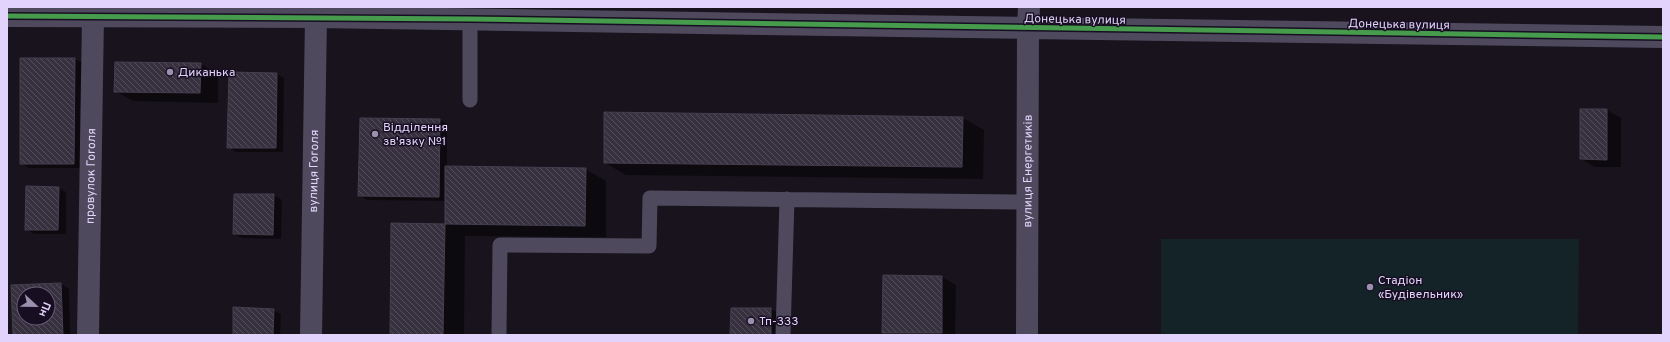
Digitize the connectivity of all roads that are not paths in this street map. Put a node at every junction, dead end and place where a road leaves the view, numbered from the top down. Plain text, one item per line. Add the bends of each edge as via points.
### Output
1 (316, 12) edge
2 (7, 16) edge
3 (93, 16) junction
4 (1029, 17) edge
5 (470, 19) junction
6 (1663, 37) edge
7 (470, 100) dead end
8 (787, 199) junction
9 (1028, 202) junction
10 (88, 335) edge
11 (311, 335) edge
12 (499, 335) edge
13 (783, 335) edge
14 (1027, 335) edge

1 - 3 street, Донецька вулиця
1 - 5 street, Донецька вулиця
1 - 11 street, вулиця Гоголя
2 - 3 street, Донецька вулиця
3 - 10 street, провулок Гоголя
4 - 5 street, Донецька вулиця
4 - 6 street, Донецька вулиця via 1562,37
4 - 9 street, вулиця Енергетиків
5 - 7 lane
8 - 9 lane
8 - 12 lane via 650,198 649,246 500,244
8 - 13 lane
9 - 14 street, вулиця Енергетиків

